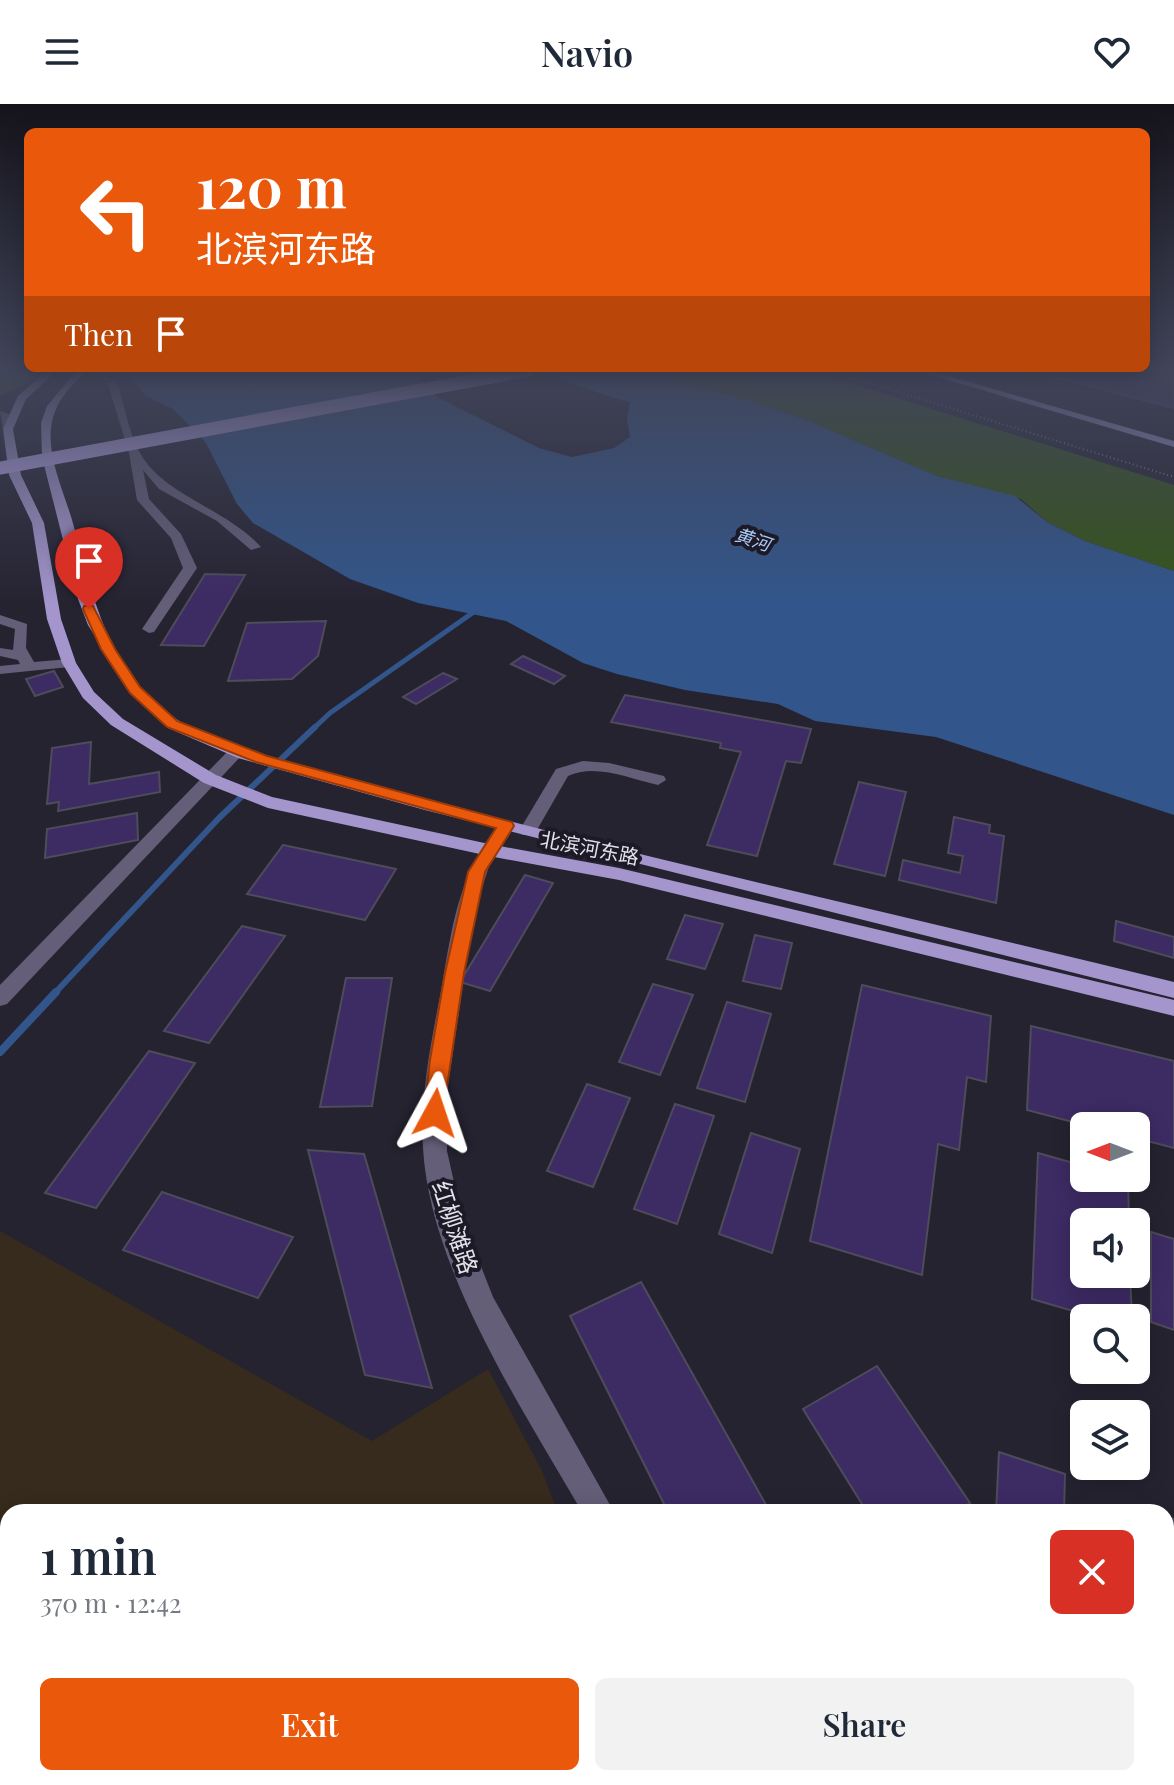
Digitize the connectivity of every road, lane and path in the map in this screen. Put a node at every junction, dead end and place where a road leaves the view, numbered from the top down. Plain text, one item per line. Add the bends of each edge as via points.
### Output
1 (11, 448) edge
2 (41, 448) edge
3 (44, 448) edge
4 (73, 448) edge
5 (106, 448) edge
6 (1078, 448) edge
7 (133, 451) joint
8 (0, 452) edge
9 (0, 462) edge
10 (0, 468) edge
11 (1174, 477) edge
12 (255, 547) dead end
13 (0, 619) edge
14 (149, 629) dead end
15 (0, 652) edge
16 (26, 662) junction
17 (69, 663) junction
18 (0, 670) edge
19 (237, 751) junction
20 (210, 779) junction
21 (658, 780) dead end
22 (517, 829) junction
23 (489, 850) junction
24 (1174, 990) edge
25 (0, 998) edge
26 (1174, 1008) edge
27 (594, 1504) edge

1 - 17 main road, 北滨河东路 via 15,475 38,523 54,619
2 - 8 highway
3 - 19 main road, 北滨河东路 via 89,609 108,649 135,690 172,724
4 - 9 highway, bridge
5 - 10 highway, bridge
6 - 11 path
7 - 12 street via 163,487 221,518
7 - 14 street via 143,500 177,537 190,568
13 - 16 street via 22,627 19,648
15 - 16 street
16 - 17 street
16 - 18 street
17 - 20 main road, 北滨河东路 via 88,695 117,722
19 - 20 street
19 - 22 main road, 北滨河东路
20 - 23 main road, 北滨河东路 via 268,802
20 - 25 street
21 - 22 street, 红柳滩路 via 591,767 568,770
22 - 23 street, 红柳滩路
22 - 24 main road, 北滨河东路
23 - 26 main road, 北滨河东路 via 619,874
23 - 27 street, 红柳滩路 via 477,872 459,944 440,1060 435,1113 438,1171 460,1252 502,1344

